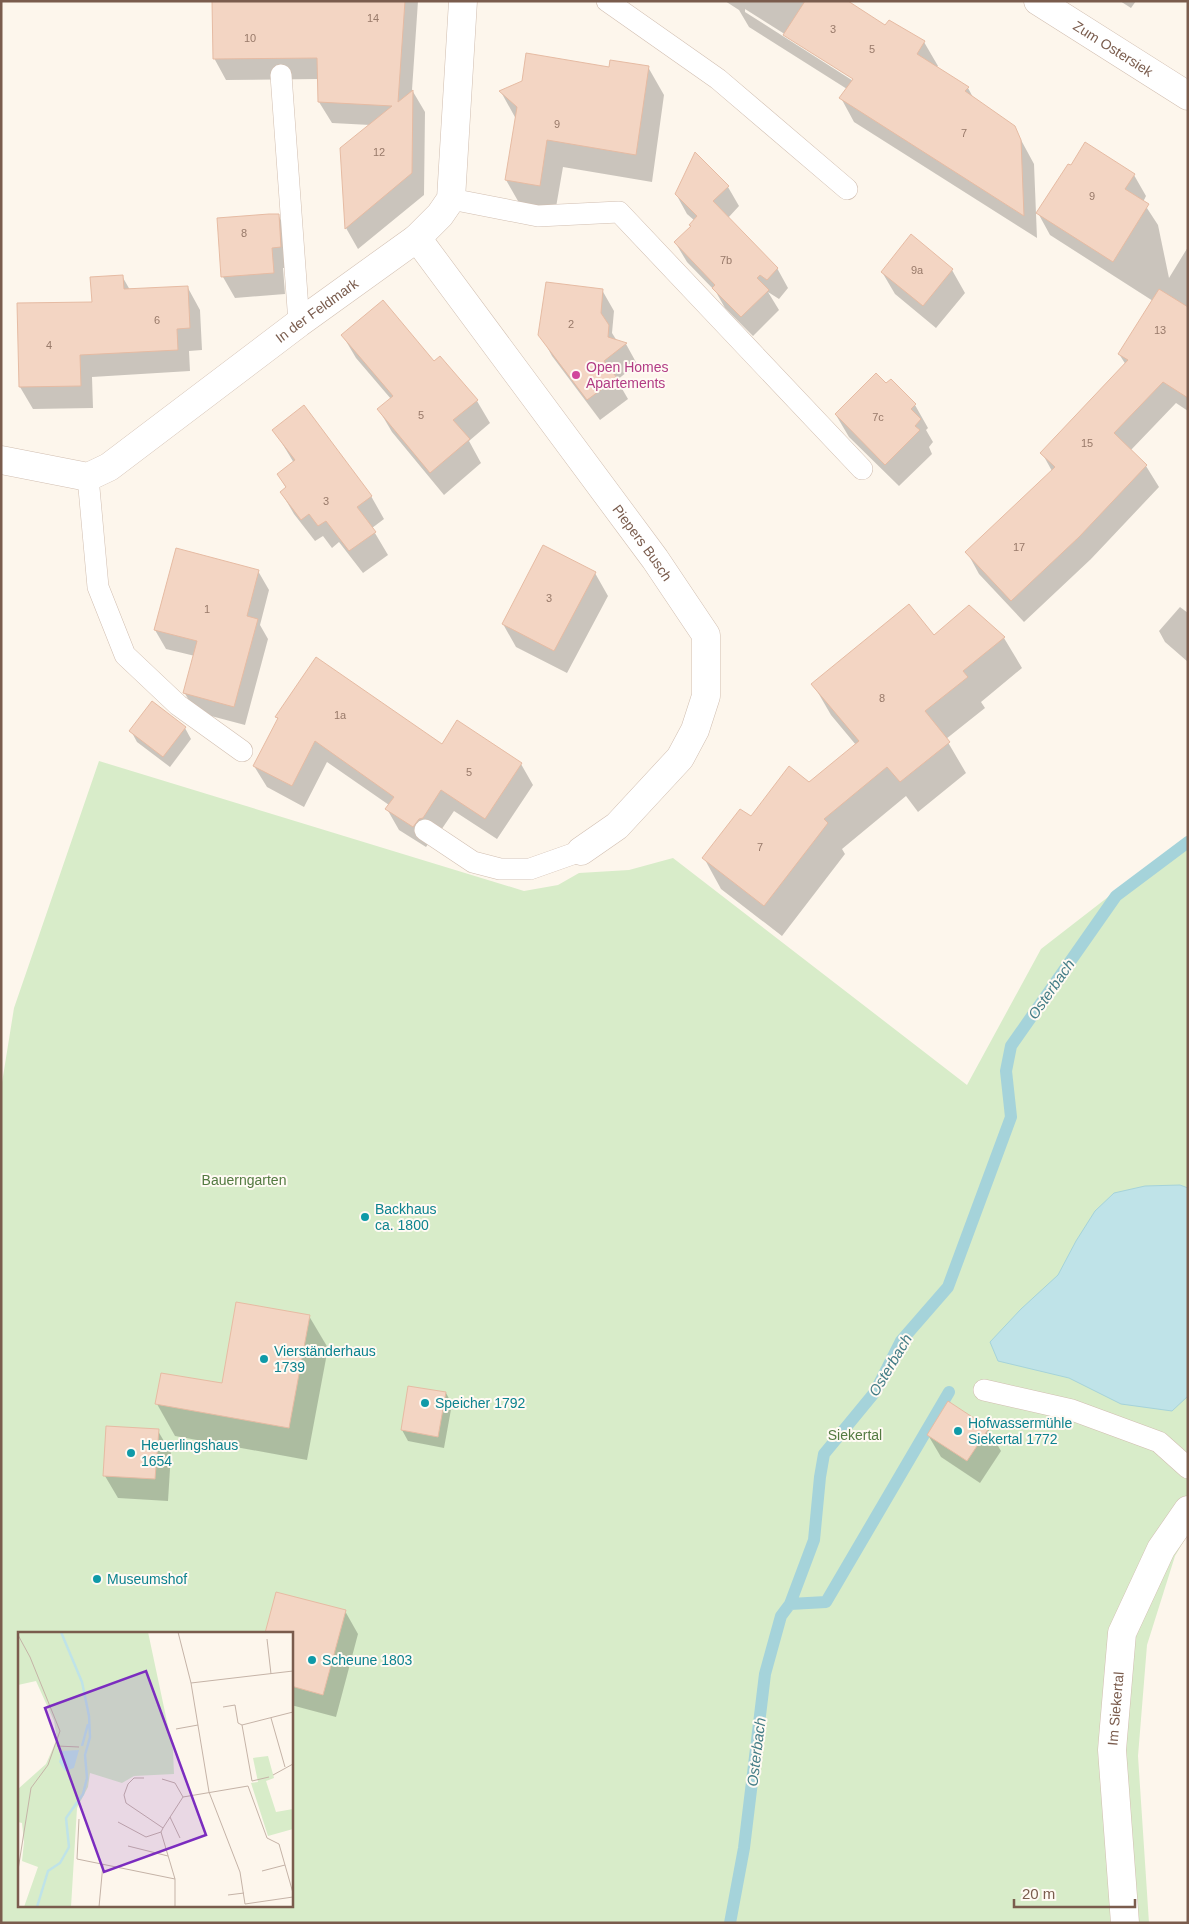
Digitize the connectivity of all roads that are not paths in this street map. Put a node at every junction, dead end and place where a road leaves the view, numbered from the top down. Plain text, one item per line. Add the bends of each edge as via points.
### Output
1 (463, 1) edge
2 (607, 1) edge
3 (1038, 1) edge
4 (281, 75) dead end
5 (1185, 86) edge
6 (848, 189) dead end
7 (451, 199) junction
8 (417, 238) junction
9 (299, 323) junction
10 (1, 460) edge
11 (862, 469) dead end
12 (88, 477) junction
13 (242, 751) dead end
14 (425, 830) dead end
15 (580, 851) joint
16 (984, 1390) dead end
17 (1188, 1468) edge
18 (1188, 1510) edge
19 (1125, 1923) edge

1 - 7 street
2 - 6 lane via 718,79
3 - 5 street, Zum Ostersiek
4 - 9 lane
7 - 8 street, In der Feldmark
7 - 11 lane via 538,216 620,212
8 - 9 street, In der Feldmark
8 - 15 street, Piepers Busch via 654,559 706,635 706,696 695,730 680,758 617,826
9 - 12 street, In der Feldmark via 109,467
10 - 12 street
12 - 13 lane via 98,587 126,654 178,705
14 - 15 lane via 473,862 500,869 530,869
16 - 17 lane via 1072,1410 1159,1442
18 - 19 street, Im Siekertal via 1161,1548 1122,1633 1112,1750

